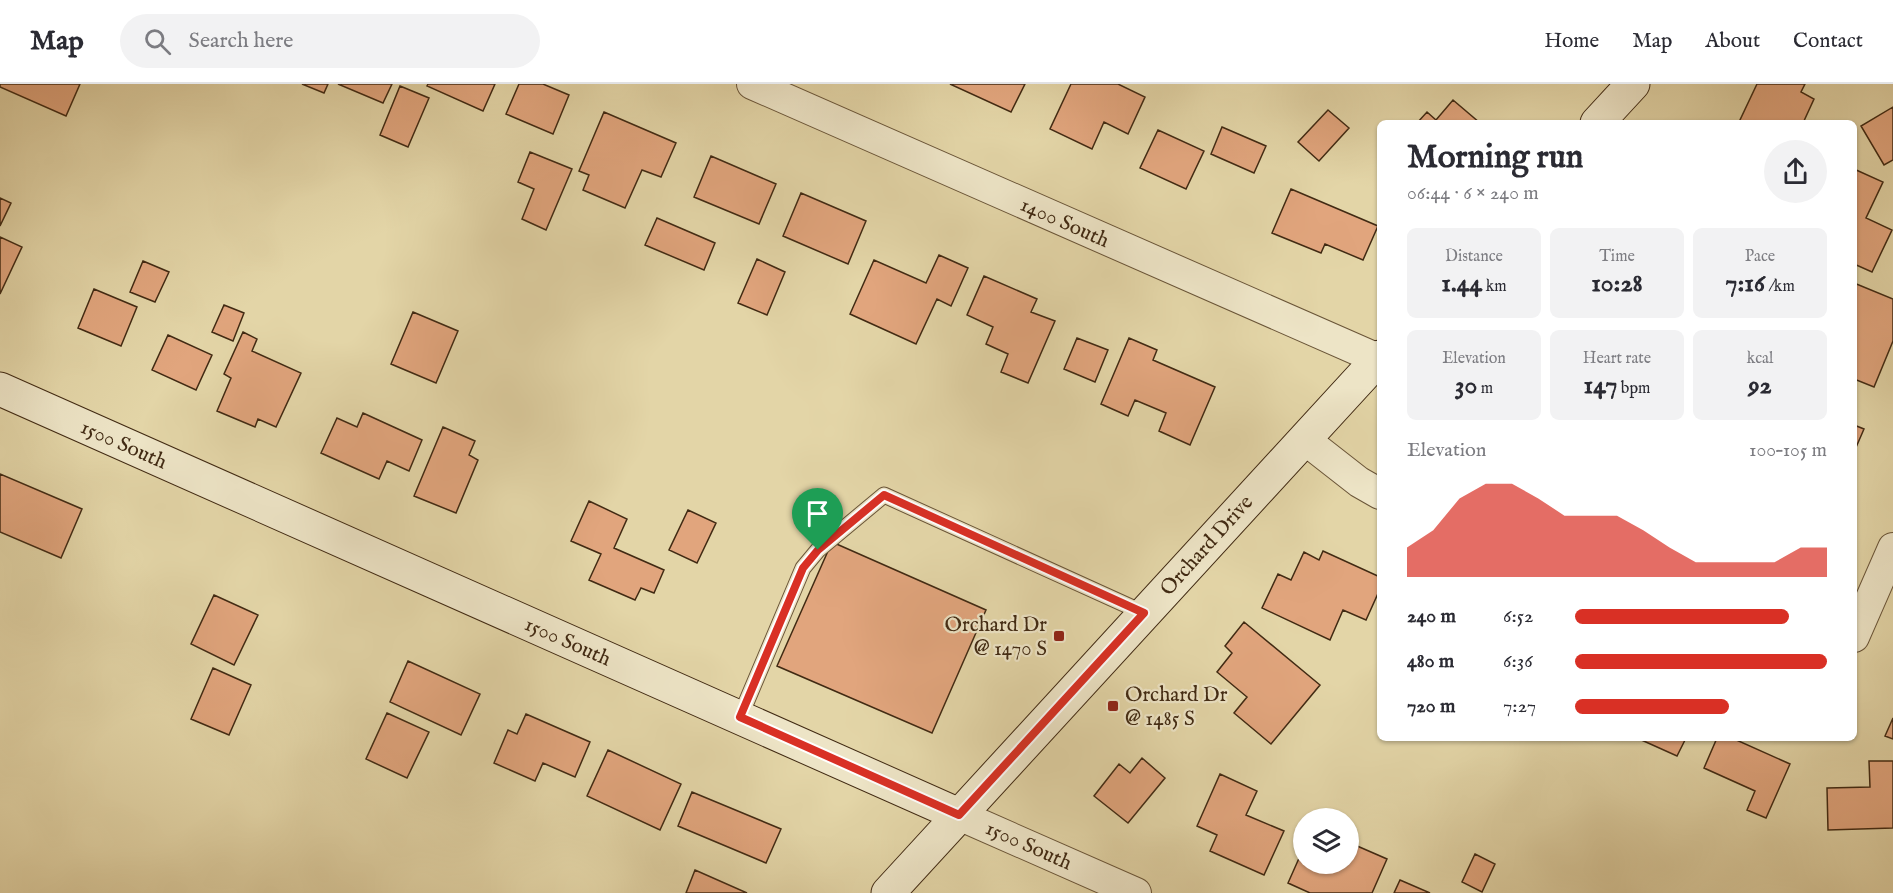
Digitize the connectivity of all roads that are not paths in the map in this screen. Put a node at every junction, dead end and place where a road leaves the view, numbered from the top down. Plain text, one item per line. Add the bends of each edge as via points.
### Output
1 (752, 84) edge
2 (1633, 84) edge
3 (1600, 120) edge
4 (1377, 357) edge
5 (1377, 360) edge
6 (0, 389) edge
7 (1304, 439) junction
8 (1377, 492) edge
9 (1893, 548) edge
10 (1144, 613) junction
11 (1857, 631) edge
12 (740, 717) junction
13 (959, 815) junction
14 (888, 893) edge
15 (1136, 893) edge

1 - 4 street, 1400 South
2 - 3 street
5 - 7 street, Orchard Drive
6 - 12 street, 1500 South
7 - 8 street
7 - 10 street, Orchard Drive
9 - 11 street
10 - 12 lane via 884,495 818,550 803,568
10 - 13 street, Orchard Drive
12 - 13 street, 1500 South
13 - 14 street, Orchard Drive
13 - 15 street, 1500 South

